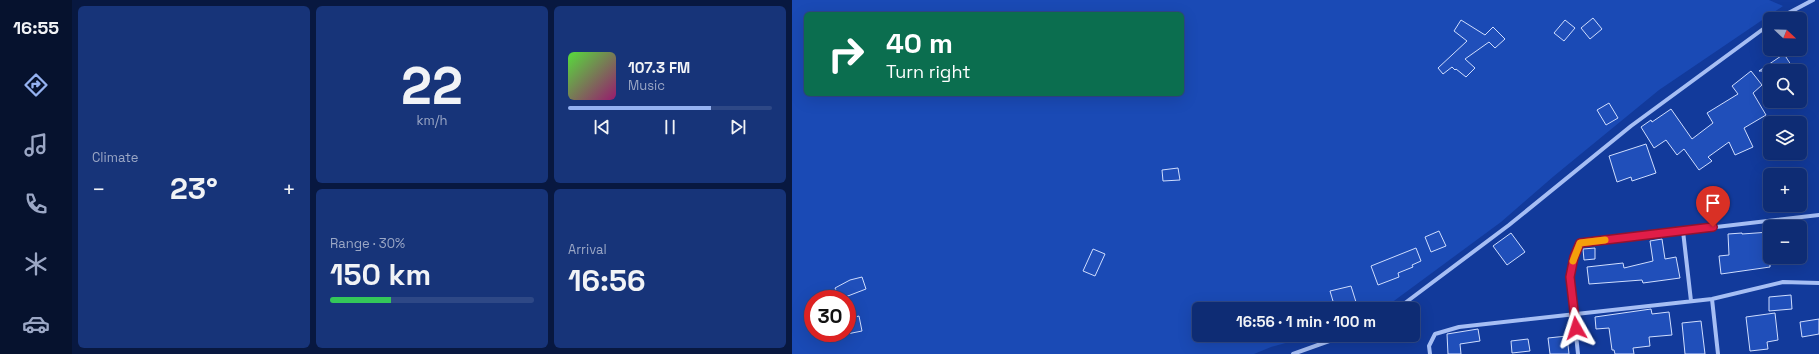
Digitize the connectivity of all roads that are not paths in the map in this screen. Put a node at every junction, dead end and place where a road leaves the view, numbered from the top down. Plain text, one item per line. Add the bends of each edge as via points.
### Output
1 (1813, 0) edge
2 (1790, 12) edge
3 (1763, 29) edge
4 (1819, 215) edge
5 (1683, 231) junction
6 (1819, 282) edge
7 (1712, 299) junction
8 (1691, 301) junction
9 (1406, 302) edge
10 (1575, 314) junction
11 (1326, 342) edge
12 (1293, 354) edge
13 (1430, 354) edge
14 (1578, 354) edge
15 (1718, 354) edge

1 - 2 street
3 - 9 street via 1631,126 1509,225
4 - 5 street
5 - 8 street
5 - 10 street via 1580,243 1570,277
6 - 7 street via 1783,282
7 - 8 street
7 - 15 street
8 - 10 street
10 - 13 street via 1447,330 1435,334 1429,346
10 - 14 street
11 - 12 street

